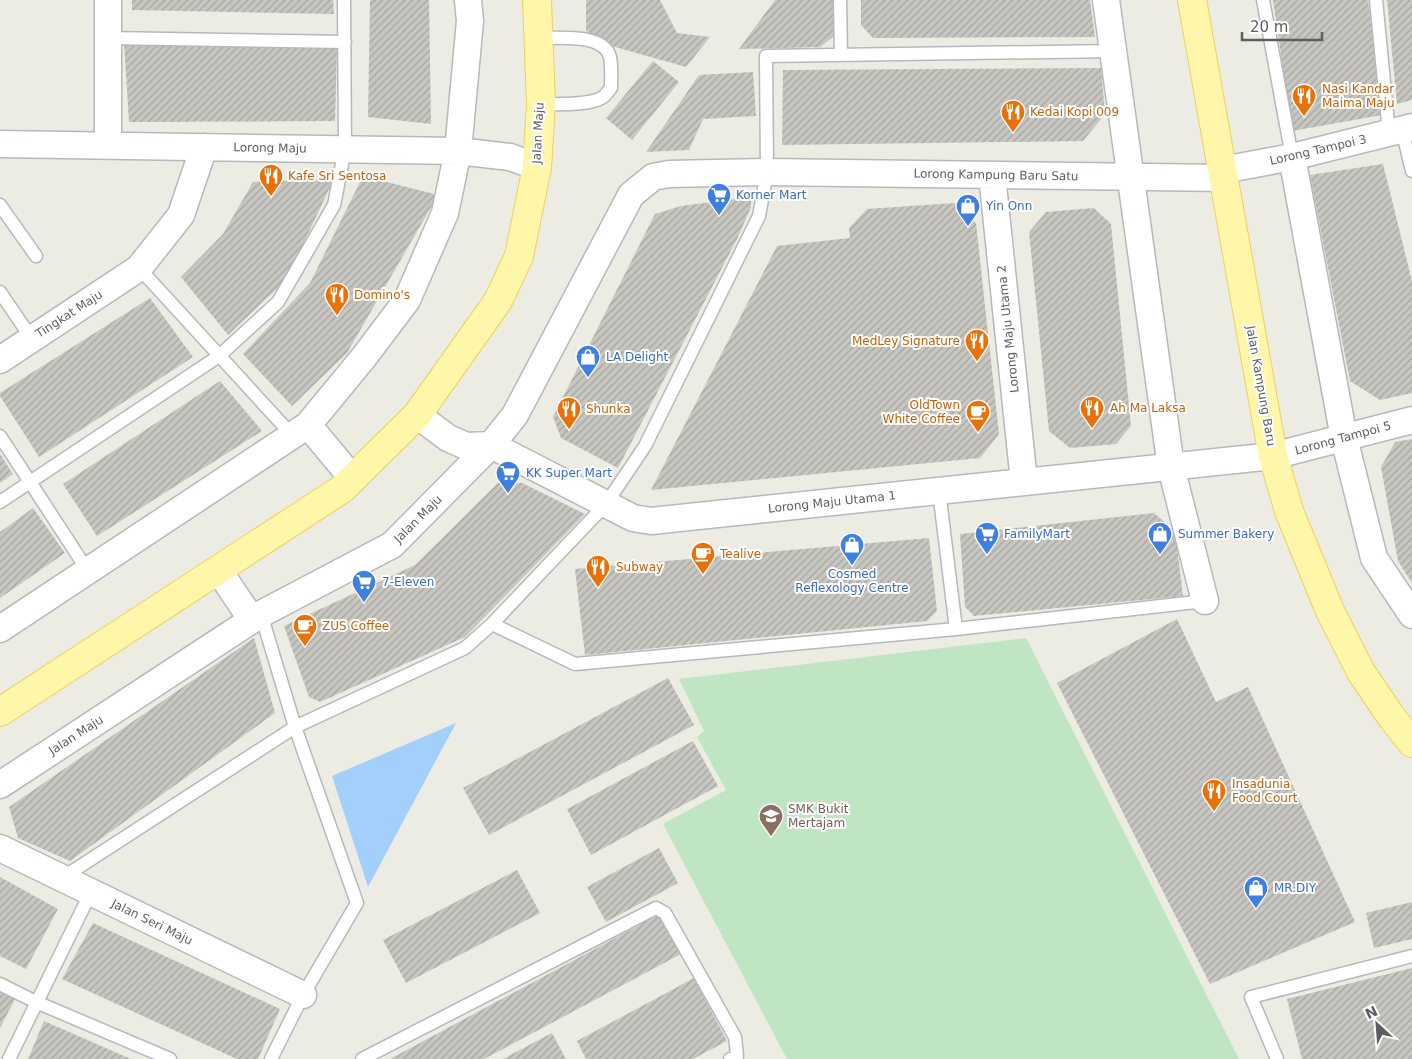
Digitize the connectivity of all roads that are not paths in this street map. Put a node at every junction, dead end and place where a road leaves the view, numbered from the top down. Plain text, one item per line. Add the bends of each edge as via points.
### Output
1 (108, 0) edge
2 (344, 0) edge
3 (468, 0) edge
4 (840, 0) edge
5 (1106, 0) edge
6 (1192, 0) edge
7 (1263, 0) edge
8 (1376, 0) edge
9 (537, 2) edge
10 (108, 38) junction
11 (539, 38) junction
12 (345, 42) junction
13 (1113, 51) junction
14 (841, 55) junction
15 (540, 104) junction
16 (1401, 129) edge
17 (0, 144) edge
18 (108, 145) junction
19 (204, 146) junction
20 (345, 149) junction
21 (458, 151) junction
22 (1292, 158) junction
23 (537, 167) junction
24 (1412, 171) edge
25 (766, 172) junction
26 (669, 174) joint
27 (1224, 174) junction
28 (992, 175) junction
29 (1130, 177) junction
30 (0, 205) edge
31 (36, 256) dead end
32 (139, 268) junction
33 (0, 292) edge
34 (32, 339) junction
35 (219, 356) junction
36 (0, 360) edge
37 (417, 415) junction
38 (1412, 420) edge
39 (300, 430) junction
40 (0, 436) edge
41 (1344, 438) junction
42 (491, 445) junction
43 (1273, 456) junction
44 (1171, 467) junction
45 (354, 478) junction
46 (30, 482) junction
47 (1024, 482) junction
48 (939, 491) junction
49 (0, 502) edge
50 (606, 504) junction
51 (88, 570) junction
52 (219, 571) junction
53 (1205, 601) joint
54 (1412, 615) edge
55 (257, 617) junction
56 (492, 624) junction
57 (0, 629) edge
58 (956, 629) junction
59 (0, 712) edge
60 (295, 727) junction
61 (1412, 743) edge
62 (0, 785) edge
63 (0, 848) edge
64 (62, 878) junction
65 (91, 892) junction
66 (1412, 956) edge
67 (0, 984) edge
68 (303, 995) junction
69 (36, 1002) junction
70 (9, 1059) edge
71 (170, 1059) edge
72 (271, 1059) edge
73 (362, 1059) edge
74 (730, 1059) edge
75 (1276, 1059) edge

1 - 10 street
2 - 12 lane
3 - 21 street via 470,21
4 - 14 lane
5 - 13 street
6 - 27 main road, Jalan Kampung Baru
7 - 22 lane
8 - 16 lane
9 - 11 main road, Jalan Maju
10 - 12 lane
10 - 18 street
11 - 15 main road, Jalan Maju
11 - 15 lane via 585,39 600,44 610,56 611,88 602,98 578,104
12 - 20 lane
13 - 14 lane
13 - 29 street
14 - 25 lane via 766,56
15 - 23 main road, Jalan Maju
16 - 22 street, Lorong Tampoi 3
16 - 24 lane
17 - 18 street, Lorong Maju
18 - 19 street, Lorong Maju
19 - 20 street, Lorong Maju
19 - 32 street, Tingkat Maju via 181,215
20 - 21 street, Lorong Maju
20 - 35 lane via 334,205 278,302
21 - 23 street, Lorong Maju via 510,157
21 - 39 street via 445,213 407,300 364,357
22 - 27 street, Lorong Tampoi 3
22 - 41 street
23 - 37 main road, Jalan Maju via 519,256 498,301
25 - 26 street, Lorong Kampung Baru Satu
25 - 28 street, Lorong Kampung Baru Satu
25 - 50 lane via 759,216 645,446
26 - 42 street, Jalan Maju via 653,177 631,195 515,415
27 - 29 street, Lorong Kampung Baru Satu
27 - 43 main road, Jalan Kampung Baru
28 - 29 street, Lorong Kampung Baru Satu
28 - 47 street, Lorong Maju Utama 2
29 - 44 street
30 - 31 lane
32 - 34 street, Tingkat Maju
32 - 35 lane
33 - 34 lane
34 - 36 street, Tingkat Maju
35 - 39 lane
35 - 46 lane
37 - 42 street, Lorong Maju Utama 1 via 448,438 466,446
37 - 45 main road, Jalan Maju
38 - 41 street, Lorong Tampoi 5
39 - 45 street
39 - 51 street
40 - 46 lane
41 - 43 street, Lorong Tampoi 5
41 - 54 street via 1374,558
42 - 50 street, Lorong Maju Utama 1
42 - 55 street, Jalan Maju via 392,545
43 - 44 street, Lorong Maju Utama 1
43 - 61 main road, Jalan Kampung Baru via 1289,511 1330,611 1362,672
44 - 47 street, Lorong Maju Utama 1
44 - 53 street
45 - 52 main road, Jalan Maju
46 - 49 lane
46 - 51 lane
47 - 48 street, Lorong Maju Utama 1
48 - 50 street, Lorong Maju Utama 1 via 651,521 633,518
48 - 58 lane
50 - 56 lane
51 - 57 street
52 - 55 street
52 - 59 main road, Jalan Maju
53 - 58 lane
55 - 60 lane
55 - 62 street, Jalan Maju
56 - 58 lane via 575,664
56 - 60 lane via 465,648
60 - 64 lane
60 - 68 lane via 357,903
63 - 64 street, Jalan Seri Maju
64 - 65 street, Jalan Seri Maju
65 - 68 street, Jalan Seri Maju
65 - 69 lane
66 - 75 lane via 1251,998
67 - 69 lane
68 - 72 lane
69 - 70 lane
69 - 71 lane
73 - 74 lane via 656,908 665,913 735,1038 737,1056

